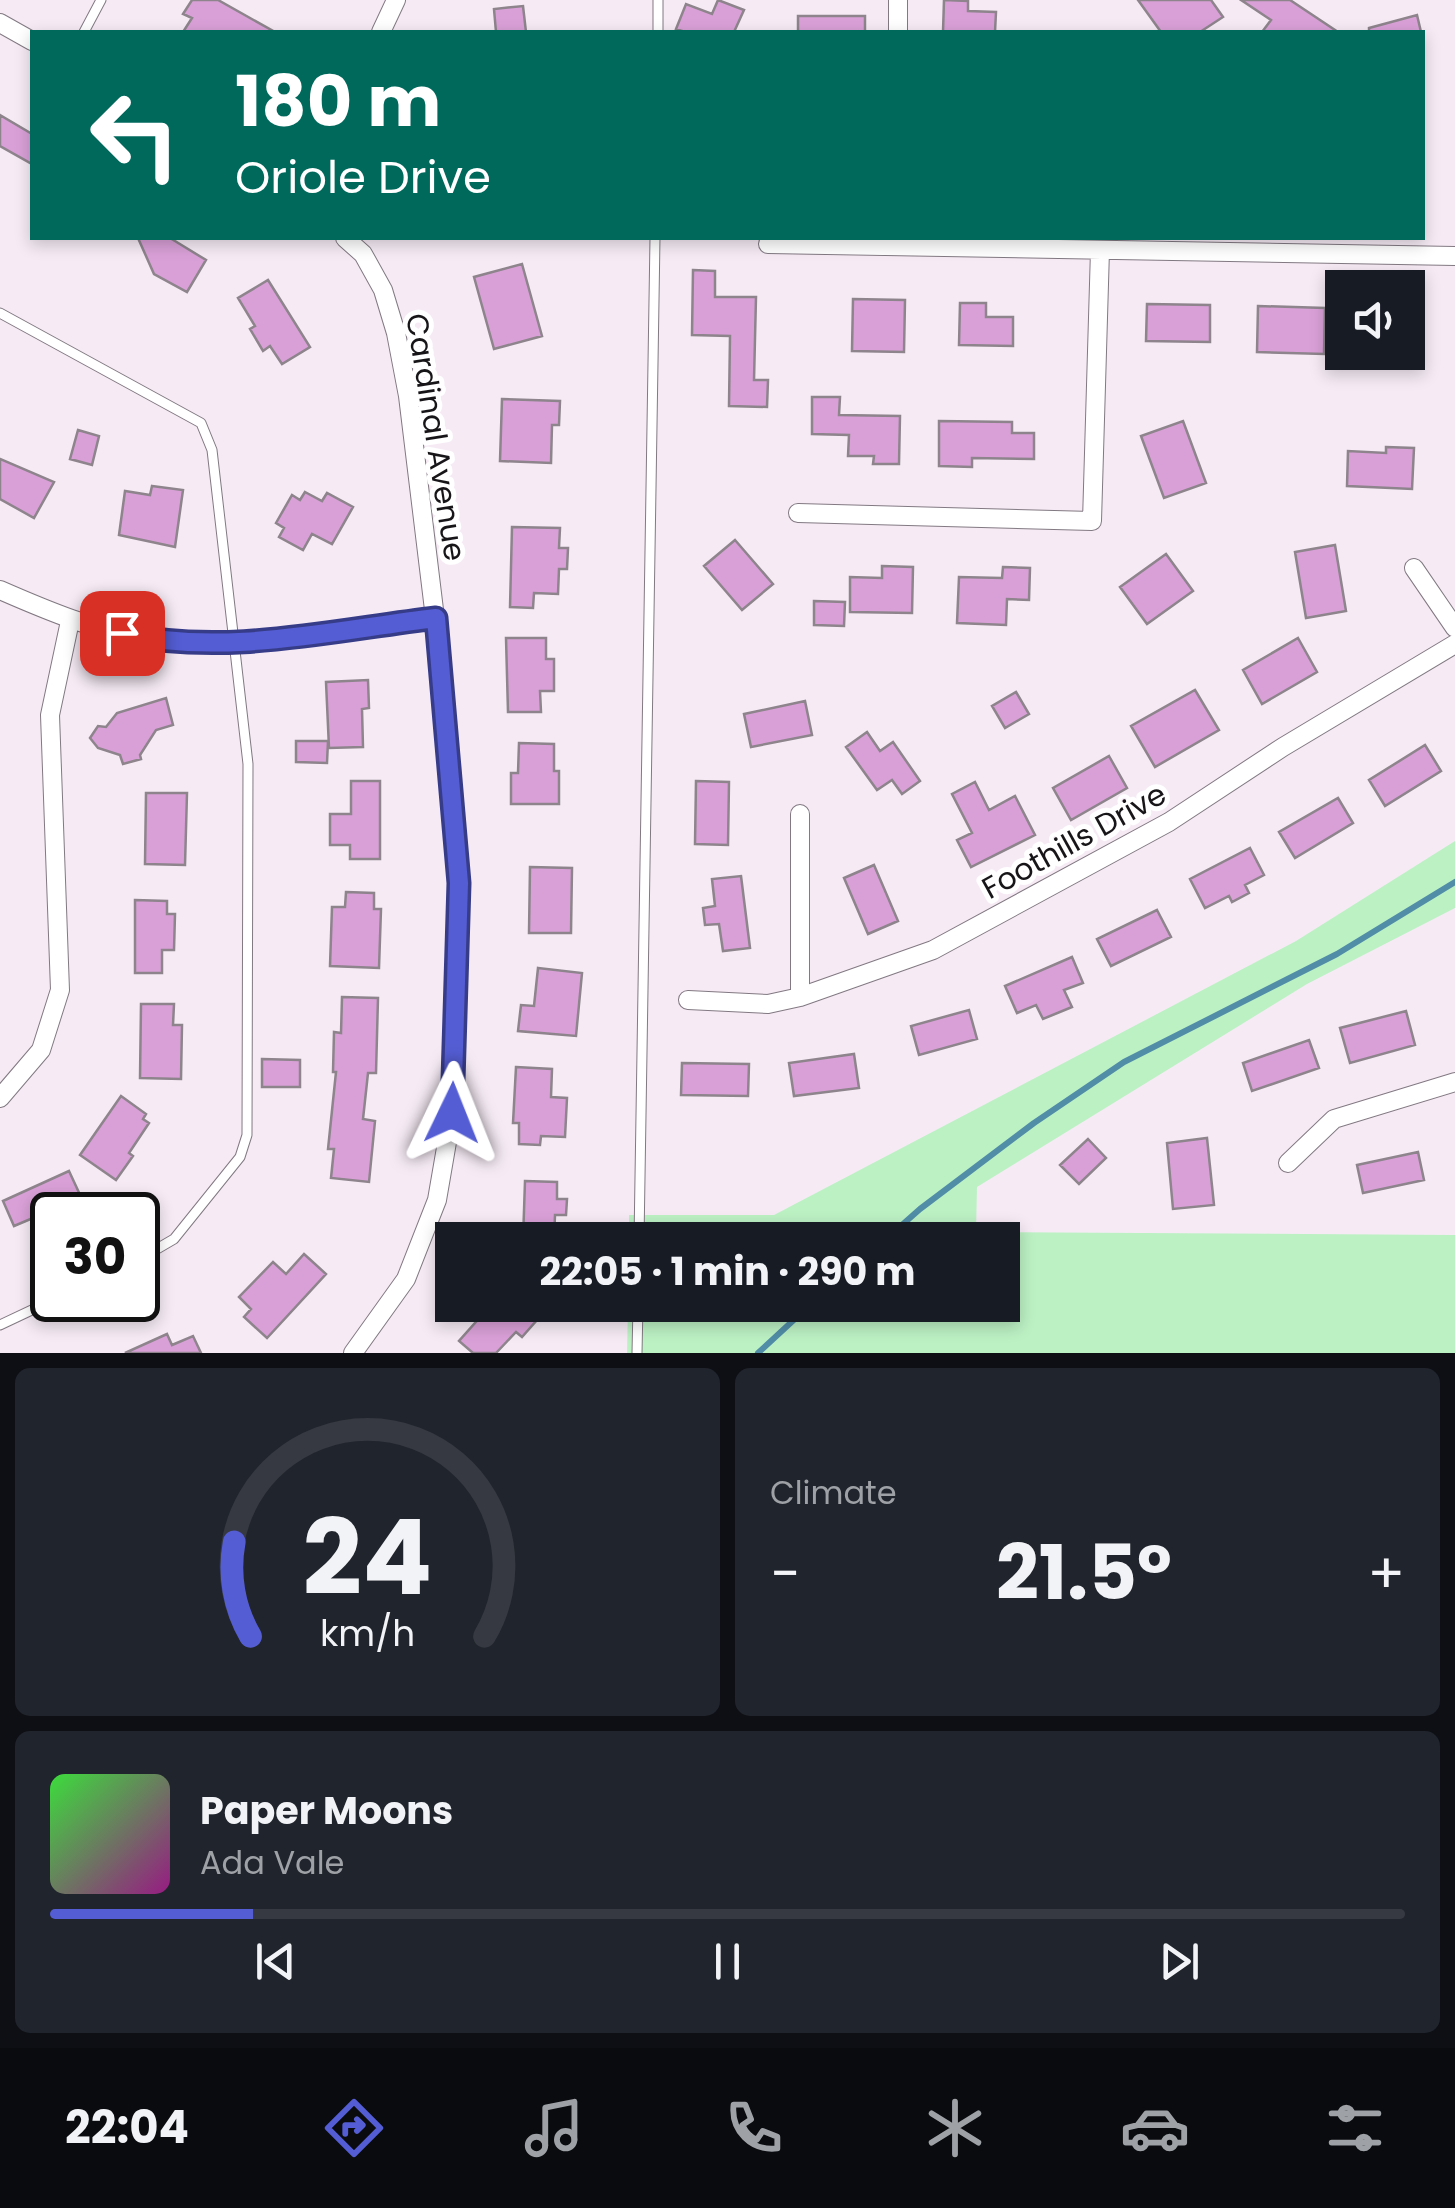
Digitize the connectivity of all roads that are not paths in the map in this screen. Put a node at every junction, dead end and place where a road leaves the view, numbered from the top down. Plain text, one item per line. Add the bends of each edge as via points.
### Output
1 (101, 0) edge
2 (396, 0) edge
3 (658, 0) edge
4 (898, 0) edge
5 (0, 22) edge
6 (85, 30) edge
7 (382, 30) edge
8 (658, 30) edge
9 (898, 30) edge
10 (30, 41) edge
11 (347, 240) edge
12 (654, 240) edge
13 (894, 242) edge
14 (768, 244) dead end
15 (1100, 250) junction
16 (1455, 256) edge
17 (0, 312) edge
18 (798, 513) dead end
19 (1414, 568) dead end
20 (0, 590) edge
21 (436, 618) junction
22 (70, 621) junction
23 (1455, 628) edge
24 (232, 642) junction
25 (1455, 644) edge
26 (800, 814) dead end
27 (800, 997) junction
28 (688, 1000) dead end
29 (1455, 1082) edge
30 (0, 1098) edge
31 (1288, 1162) dead end
32 (638, 1222) edge
33 (160, 1247) edge
34 (30, 1311) edge
35 (638, 1322) edge
36 (0, 1325) edge
37 (353, 1353) edge
38 (637, 1353) edge

1 - 6 lane
2 - 7 street
3 - 8 lane
4 - 9 street
5 - 10 street
11 - 21 street, Cardinal Avenue via 383,290 396,333
12 - 32 lane
13 - 14 street
13 - 15 street
15 - 16 street
15 - 18 street via 1092,521
17 - 24 lane via 202,423 212,450
19 - 23 street
20 - 22 street
21 - 24 street
21 - 37 street, Cardinal Avenue via 459,883 452,1113 437,1200 406,1279
22 - 24 street via 148,639
22 - 30 street via 50,715 60,990 41,1050
24 - 33 lane via 248,764 247,1135 240,1157 174,1239
25 - 27 street, Foothills Drive via 1170,822 933,950
26 - 27 street
27 - 28 street, Foothills Drive via 768,1004
29 - 31 street via 1334,1119
34 - 36 lane
35 - 38 lane

